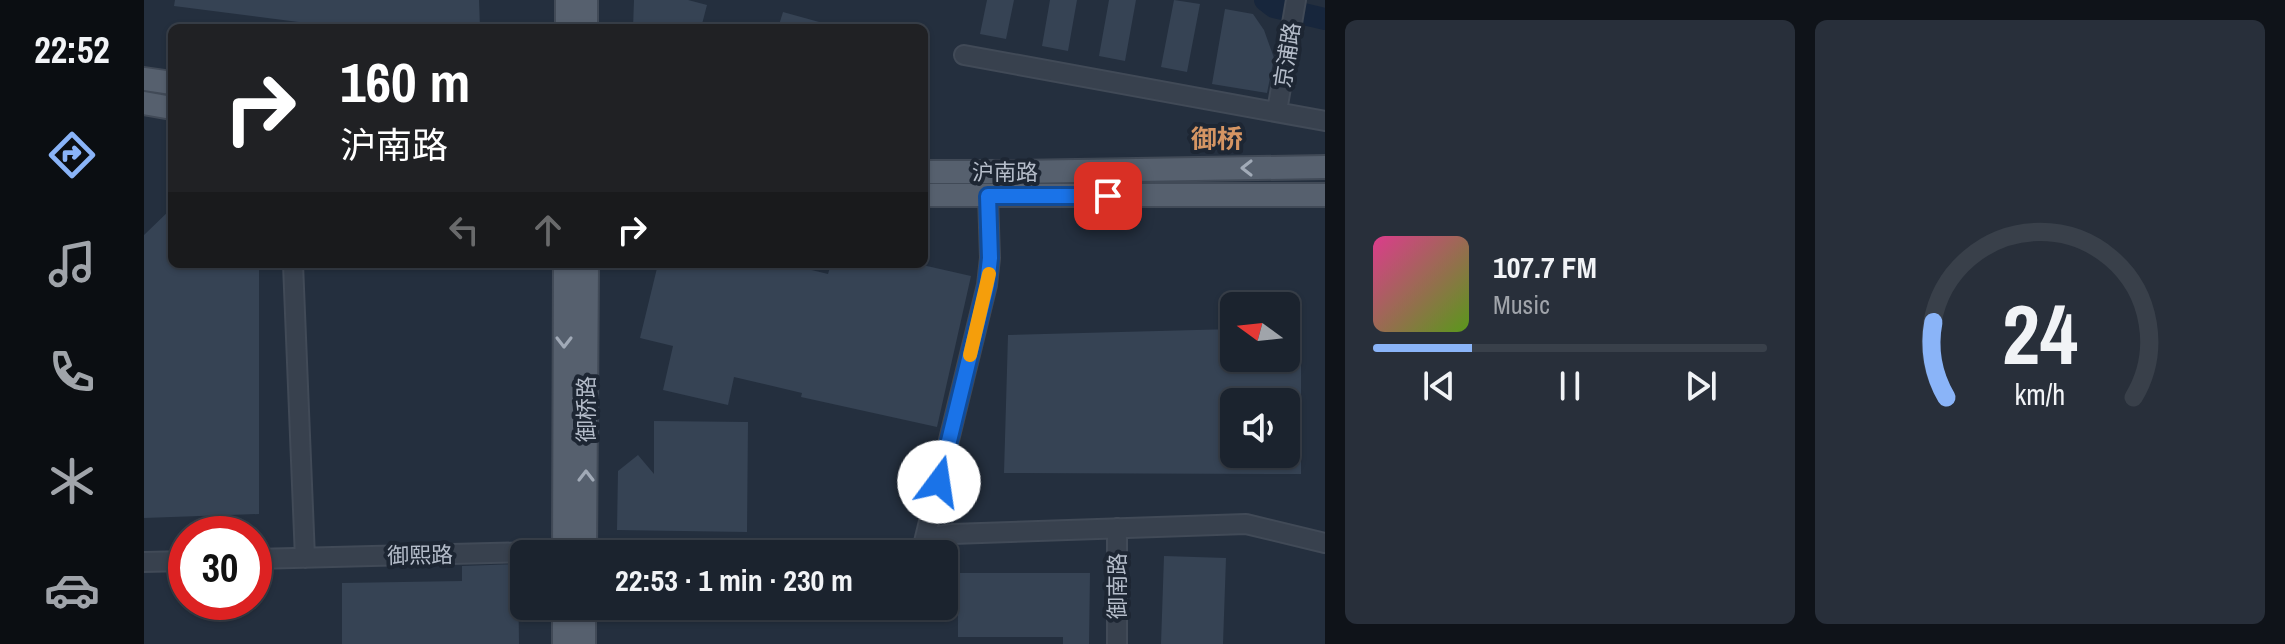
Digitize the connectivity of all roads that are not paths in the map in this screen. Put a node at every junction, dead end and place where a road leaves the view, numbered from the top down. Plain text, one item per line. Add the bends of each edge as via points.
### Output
1 (567, 0) edge
2 (586, 0) edge
3 (1296, 0) edge
4 (567, 24) edge
5 (586, 24) edge
6 (964, 55) dead end
7 (144, 79) edge
8 (168, 82) edge
9 (144, 103) edge
10 (168, 107) edge
11 (1277, 111) junction
12 (1325, 121) edge
13 (1325, 167) edge
14 (928, 172) edge
15 (928, 195) edge
16 (1325, 195) edge
17 (988, 196) junction
18 (293, 268) edge
19 (565, 268) edge
20 (587, 268) edge
21 (1117, 528) junction
22 (574, 540) edge
23 (575, 540) edge
24 (924, 540) edge
25 (938, 540) edge
26 (1325, 543) edge
27 (510, 554) edge
28 (305, 558) junction
29 (272, 559) edge
30 (168, 561) edge
31 (144, 562) edge
32 (564, 620) edge
33 (584, 620) edge
34 (564, 644) edge
35 (584, 644) edge
36 (1117, 644) edge

1 - 4 main road
2 - 5 main road
3 - 11 street, 京浦路
6 - 11 street
7 - 8 main road
9 - 10 main road
11 - 12 street
13 -> 14 main road, 沪南路
15 - 17 main road, 沪南路
16 - 17 main road, 沪南路
17 - 24 street via 987,285
18 - 28 street
19 -> 22 main road, 御桥路
23 -> 20 main road, 御桥路
21 - 25 street via 952,534
21 - 26 street via 1246,524
21 - 36 street, 御南路
27 - 28 street, 御熙路
28 - 29 street, 御熙路
30 - 31 street
32 - 34 main road
33 - 35 main road

